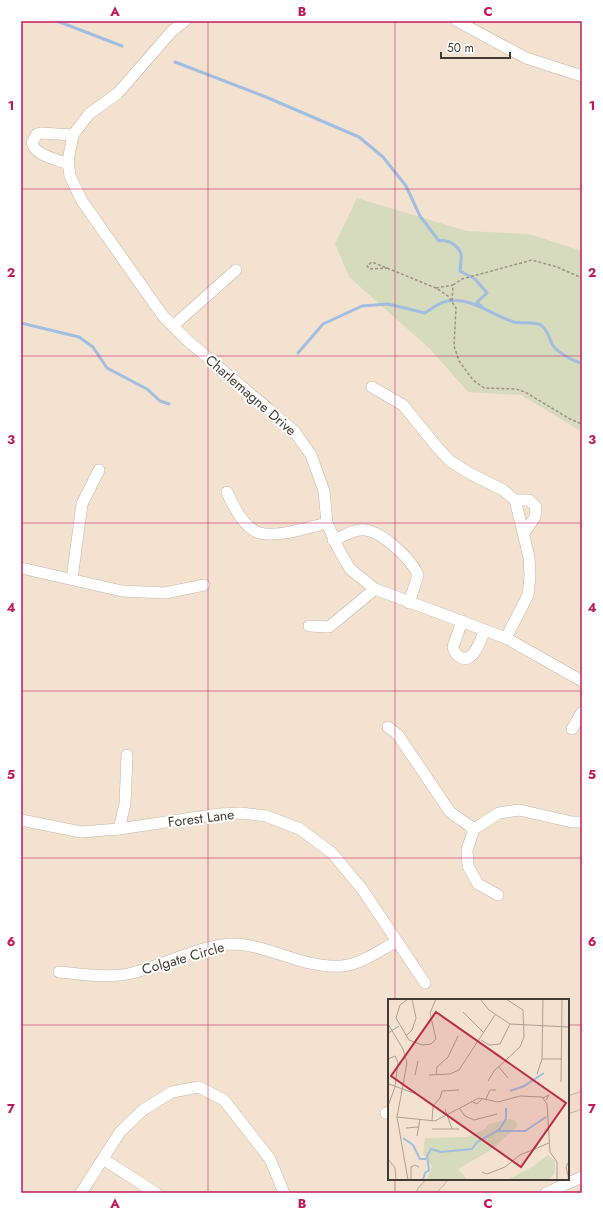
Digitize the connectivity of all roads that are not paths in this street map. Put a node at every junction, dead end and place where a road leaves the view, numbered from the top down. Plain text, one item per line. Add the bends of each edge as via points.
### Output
1 (185, 21) edge
2 (457, 21) edge
3 (582, 76) edge
4 (72, 135) junction
5 (69, 164) junction
6 (236, 270) dead end
7 (173, 326) junction
8 (372, 386) dead end
9 (99, 470) dead end
10 (227, 492) dead end
11 (515, 500) junction
12 (327, 523) junction
13 (524, 533) junction
14 (333, 540) junction
15 (21, 568) edge
16 (72, 579) junction
17 (204, 585) dead end
18 (375, 589) junction
19 (409, 603) junction
20 (462, 621) junction
21 (308, 626) dead end
22 (484, 630) junction
23 (506, 638) junction
24 (582, 681) edge
25 (582, 712) edge
26 (388, 727) dead end
27 (572, 729) dead end
28 (127, 755) dead end
29 (21, 820) edge
30 (582, 822) edge
31 (119, 829) junction
32 (474, 829) junction
33 (498, 895) dead end
34 (396, 942) junction
35 (59, 972) dead end
36 (426, 983) dead end
37 (582, 1100) edge
38 (569, 1105) edge
39 (103, 1159) junction
40 (582, 1177) edge
41 (437, 1180) edge
42 (548, 1192) edge
43 (81, 1193) edge
44 (156, 1193) edge
45 (284, 1193) edge
46 (425, 1193) edge

1 - 4 street via 172,31 118,93 89,114
2 - 3 street via 526,58
4 - 5 street, Charlemagne Drive
4 - 5 street via 41,133 37,134 32,143 33,148 39,153
5 - 7 street, Charlemagne Drive via 70,176 82,201 163,316
6 - 7 street
7 - 12 street, Charlemagne Drive via 294,431 311,455 324,491
8 - 11 street via 403,405 450,461 503,490
9 - 16 street via 82,504
10 - 12 street via 234,508 246,523 259,533 274,534
11 - 13 street
11 - 13 street via 529,500 536,507 535,517
12 - 14 street, Charlemagne Drive
13 - 23 street via 529,557 528,595
14 - 18 street, Charlemagne Drive via 350,569
14 - 19 street via 360,530 367,531 378,534 401,552 414,566 418,575
15 - 16 street
16 - 17 street via 122,591 165,593
18 - 19 street, Charlemagne Drive
18 - 21 street via 329,627
19 - 20 street, Charlemagne Drive
20 - 22 street, Charlemagne Drive
20 - 22 street via 453,647 456,655 461,658 467,659 475,652
22 - 23 street, Charlemagne Drive
23 - 24 street, Charlemagne Drive
25 - 27 street
26 - 32 street via 398,735 450,812
28 - 31 street via 125,804
29 - 31 street, Forest Lane via 81,832
30 - 32 street via 519,810 499,813
31 - 34 street, Forest Lane via 241,813 266,816 300,829 337,859 362,889
32 - 33 street via 467,850 468,866 478,884
34 - 35 street, Colgate Circle via 366,958 342,966 316,964 258,948 230,944 201,950 130,974 99,976
34 - 36 street, Forest Lane
37 - 38 main road
39 - 43 street
39 - 44 street
39 - 45 street via 120,1132 143,1110 172,1092 199,1087 224,1100 270,1159
40 - 42 street
41 - 46 main road

